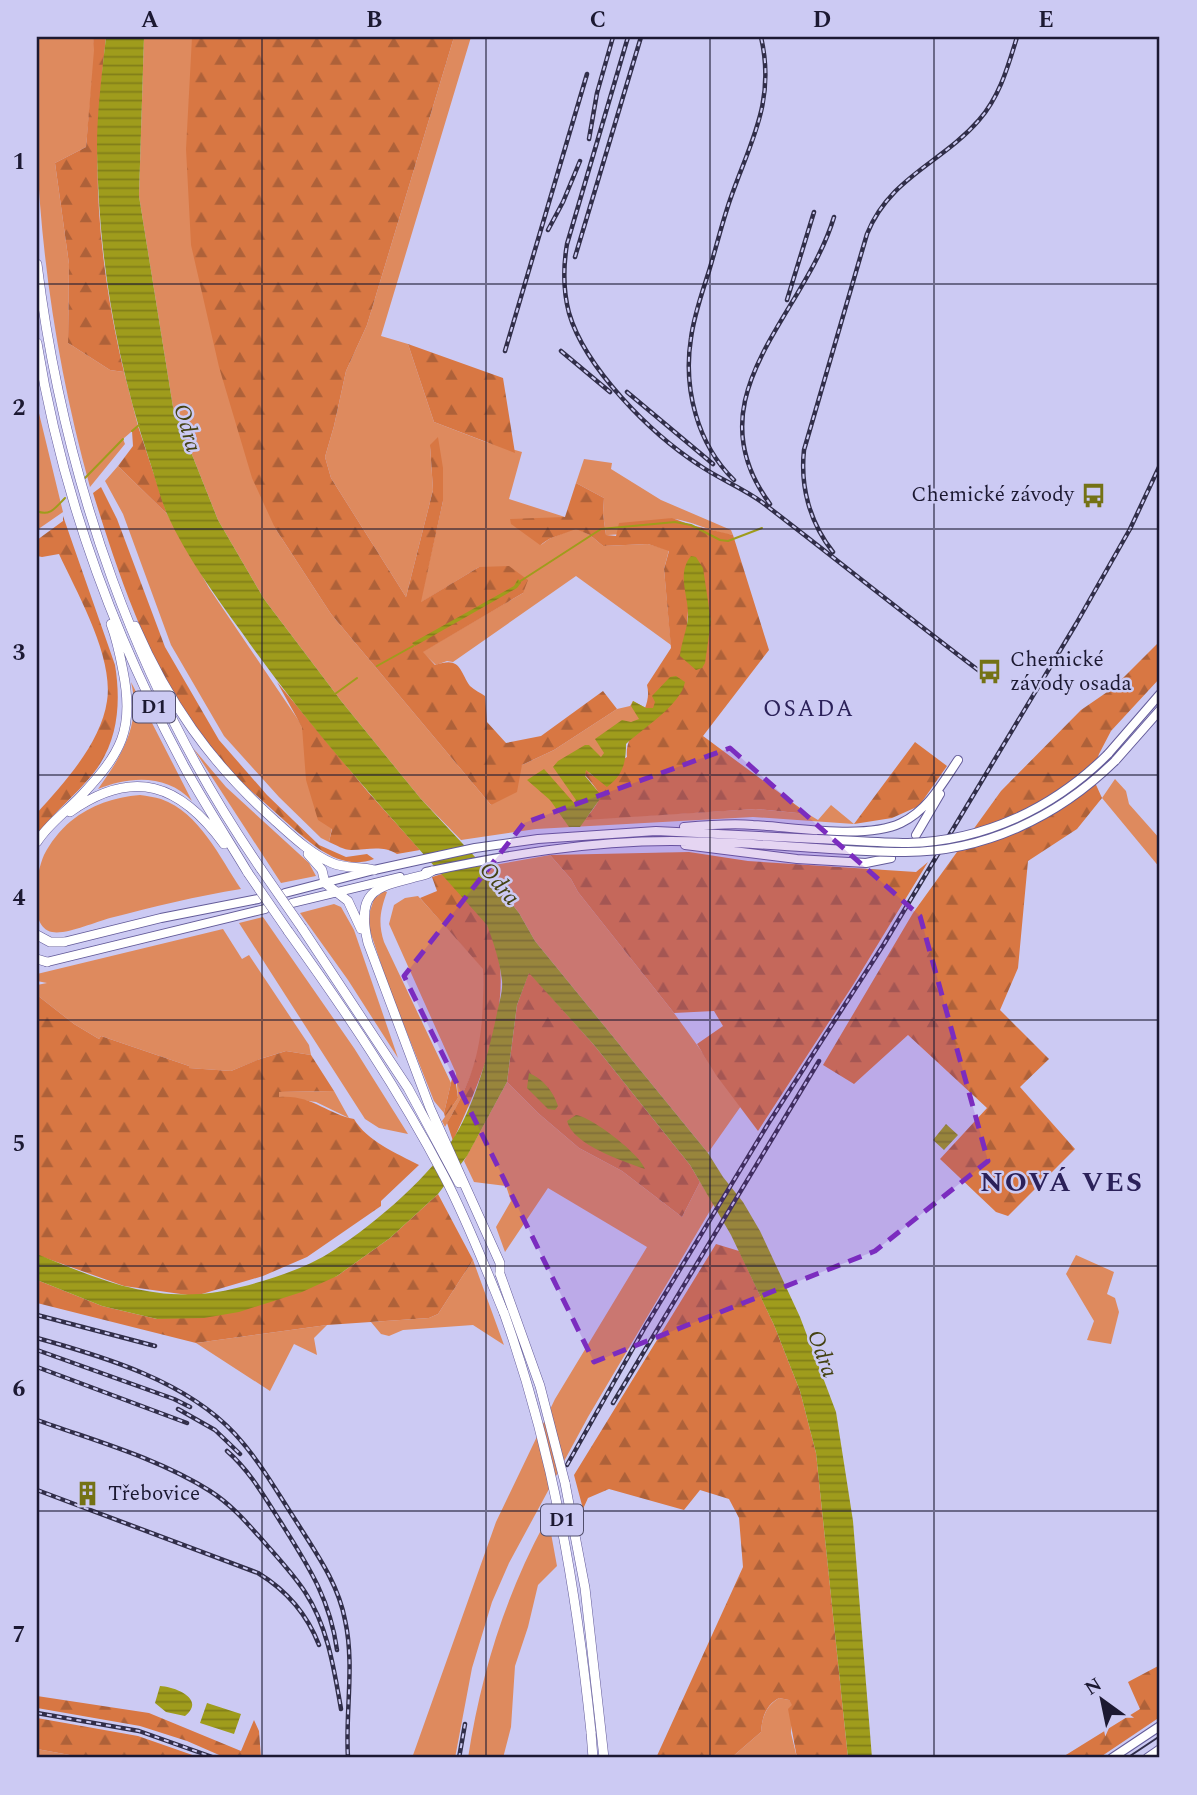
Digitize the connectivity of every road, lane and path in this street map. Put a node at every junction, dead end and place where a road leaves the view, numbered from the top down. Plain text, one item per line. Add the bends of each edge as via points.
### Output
1 (37, 264) edge
2 (37, 343) edge
3 (95, 566) junction
4 (113, 585) junction
5 (1160, 694) edge
6 (1160, 710) edge
7 (1111, 757) junction
8 (280, 825) junction
9 (656, 831) junction
10 (916, 835) dead end
11 (668, 841) junction
12 (37, 842) edge
13 (816, 844) junction
14 (37, 850) edge
15 (891, 858) dead end
16 (374, 870) junction
17 (432, 870) joint
18 (248, 873) junction
19 (325, 883) junction
20 (382, 884) junction
21 (336, 892) junction
22 (285, 893) dead end
23 (258, 899) dead end
24 (292, 903) dead end
25 (265, 909) dead end
26 (37, 935) edge
27 (64, 942) joint
28 (368, 943) junction
29 (37, 959) edge
30 (47, 962) joint
31 (426, 1109) junction
32 (1160, 1726) edge
33 (1160, 1749) edge
34 (593, 1758) edge
35 (604, 1758) edge
36 (1112, 1758) edge
37 (1147, 1758) edge

1 - 4 highway, D1 via 50,357 76,471
2 - 3 highway, D1 via 67,478
3 - 12 highway via 96,584 117,641 128,697 127,722 115,754
3 - 18 highway, D1 via 161,720
4 - 8 highway via 123,596 163,686 185,722 230,776
4 - 31 highway, D1, bridge via 185,745 223,811
5 - 7 main road
6 - 7 main road
7 - 13 main road, bridge via 1058,796 976,833 906,843
8 - 16 highway via 330,862
8 - 19 highway via 322,870
9 - 10 main road via 730,824 852,831 890,828 923,808 957,760
9 - 13 main road
9 - 16 main road via 538,839
11 - 13 main road
11 - 15 main road via 797,859 866,863
11 - 17 main road via 543,849
14 - 18 highway via 57,824 85,803 113,790 144,787 173,794 197,811
16 - 19 main road
17 - 20 highway
18 - 34 highway, D1, bridge via 409,1114 468,1227 504,1313 544,1440 566,1541
19 - 21 highway
19 - 22 main road
20 - 21 main road
20 - 28 highway via 363,911
21 - 24 main road
21 - 28 highway via 348,901
23 - 27 main road
25 - 30 main road
26 - 27 highway via 50,942
28 - 31 highway
29 - 30 highway
31 - 35 highway, D1, bridge via 484,1222 536,1375 565,1483 585,1588
32 - 36 main road
33 - 37 main road

